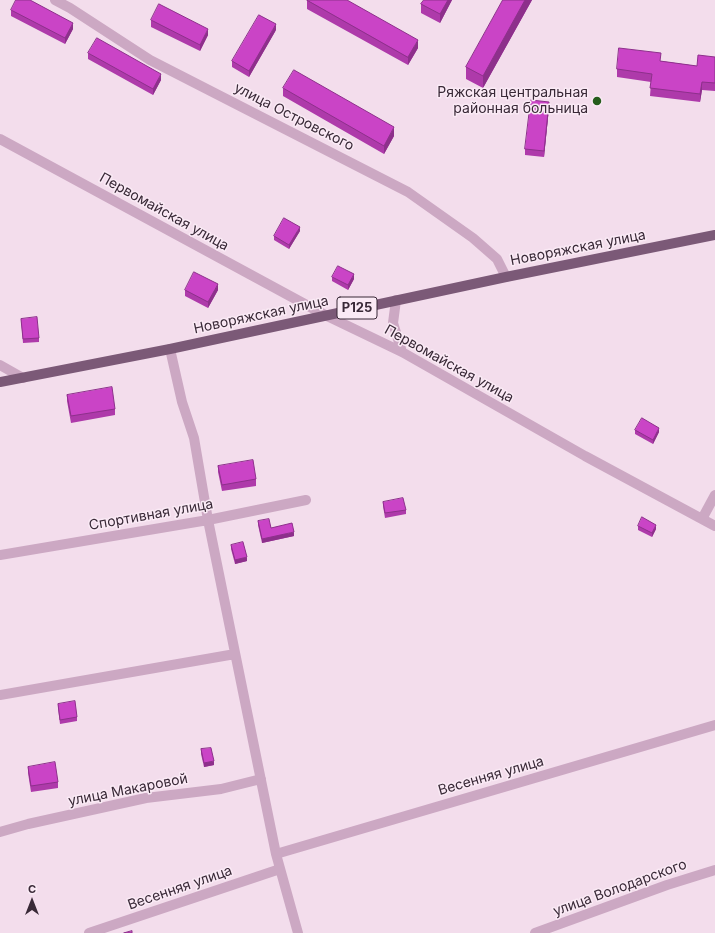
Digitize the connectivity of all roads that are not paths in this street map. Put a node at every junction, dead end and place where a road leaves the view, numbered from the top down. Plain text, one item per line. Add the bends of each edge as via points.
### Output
1 (55, 0) edge
2 (0, 138) edge
3 (715, 235) edge
4 (506, 276) junction
5 (396, 300) junction
6 (325, 315) junction
7 (170, 349) junction
8 (402, 352) junction
9 (0, 365) edge
10 (23, 378) junction
11 (0, 382) edge
12 (715, 495) edge
13 (306, 500) dead end
14 (702, 519) junction
15 (208, 520) junction
16 (715, 526) edge
17 (0, 555) edge
18 (235, 654) junction
19 (0, 695) edge
20 (715, 725) edge
21 (261, 779) junction
22 (0, 832) edge
23 (276, 854) junction
24 (280, 869) junction
25 (715, 870) edge
26 (89, 933) edge
27 (298, 933) edge
28 (535, 933) edge

1 - 4 street, улица Островского via 150,60 408,192 473,238 497,259
2 - 6 street, Первомайская улица
3 - 4 main road, Новоряжская улица / Р125
4 - 5 main road, Новоряжская улица / Р125
5 - 6 main road, Новоряжская улица / Р125
5 - 8 street via 393,323
6 - 7 main road, Новоряжская улица / Р125
6 - 8 street, Первомайская улица
7 - 10 main road, Новоряжская улица / Р125
7 - 15 street via 182,402 194,438
8 - 14 street, Первомайская улица
9 - 10 street
10 - 11 main road, Новоряжская улица / Р125
12 - 14 street
13 - 15 street, Спортивная улица
14 - 16 street, Первомайская улица
15 - 17 street, Спортивная улица
15 - 18 street
18 - 19 street
18 - 21 street
20 - 23 street, Весенняя улица
21 - 22 street, улица Макаровой via 221,789 146,798
21 - 23 street
23 - 24 street
24 - 26 street, Весенняя улица
24 - 27 street
25 - 28 street, улица Володарского

